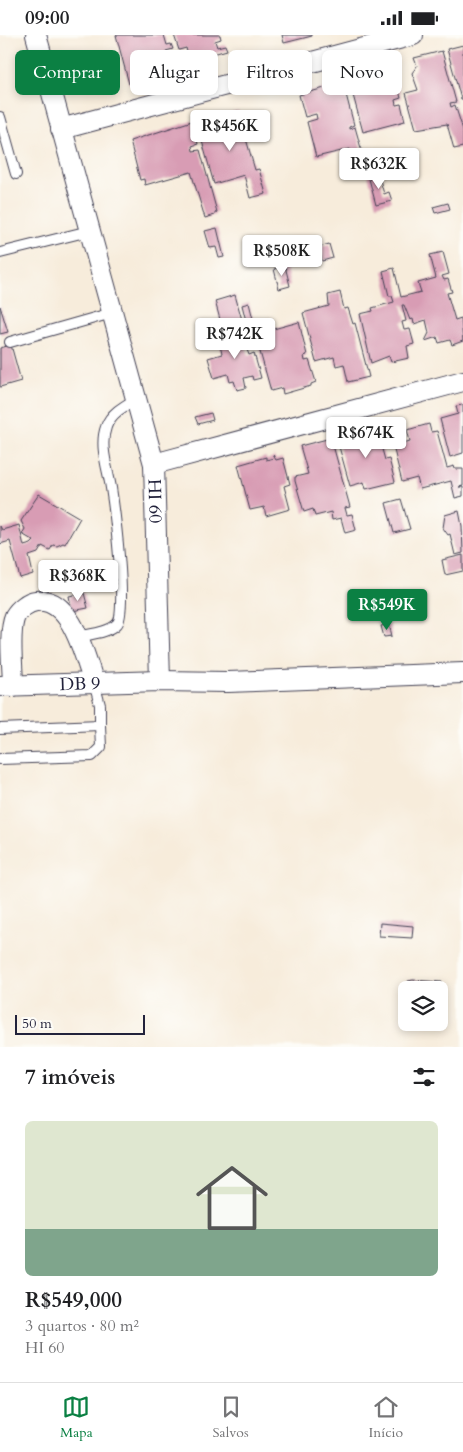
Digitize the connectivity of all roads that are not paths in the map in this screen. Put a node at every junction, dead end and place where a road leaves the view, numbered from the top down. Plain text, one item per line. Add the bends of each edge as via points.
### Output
1 (36, 35) edge
2 (413, 35) edge
3 (0, 117) edge
4 (61, 129) junction
5 (16, 174) dead end
6 (89, 231) junction
7 (0, 253) edge
8 (112, 313) junction
9 (10, 342) dead end
10 (463, 381) edge
11 (136, 399) junction
12 (154, 464) junction
13 (78, 637) junction
14 (6, 639) edge
15 (463, 673) edge
16 (160, 681) junction
17 (94, 683) junction
18 (6, 686) edge
19 (100, 725) junction
20 (0, 729) edge
21 (0, 759) edge

1 - 4 street, HI 60
2 - 4 street
3 - 5 lane
4 - 6 street, HI 60
6 - 7 lane
6 - 8 street, HI 60
8 - 9 lane
8 - 11 street, HI 60
10 - 12 street
11 - 12 street, HI 60
11 - 13 lane via 113,415 106,427 104,447 121,583 120,619 104,630
12 - 16 street, HI 60
13 - 14 street via 64,613 52,603 35,601 21,608
13 - 17 street
14 - 18 street
15 - 16 street via 228,682
16 - 17 street, DB 9
17 - 18 street, DB 9
17 - 19 lane via 100,705
19 - 20 lane
19 - 21 lane via 100,747 92,756

